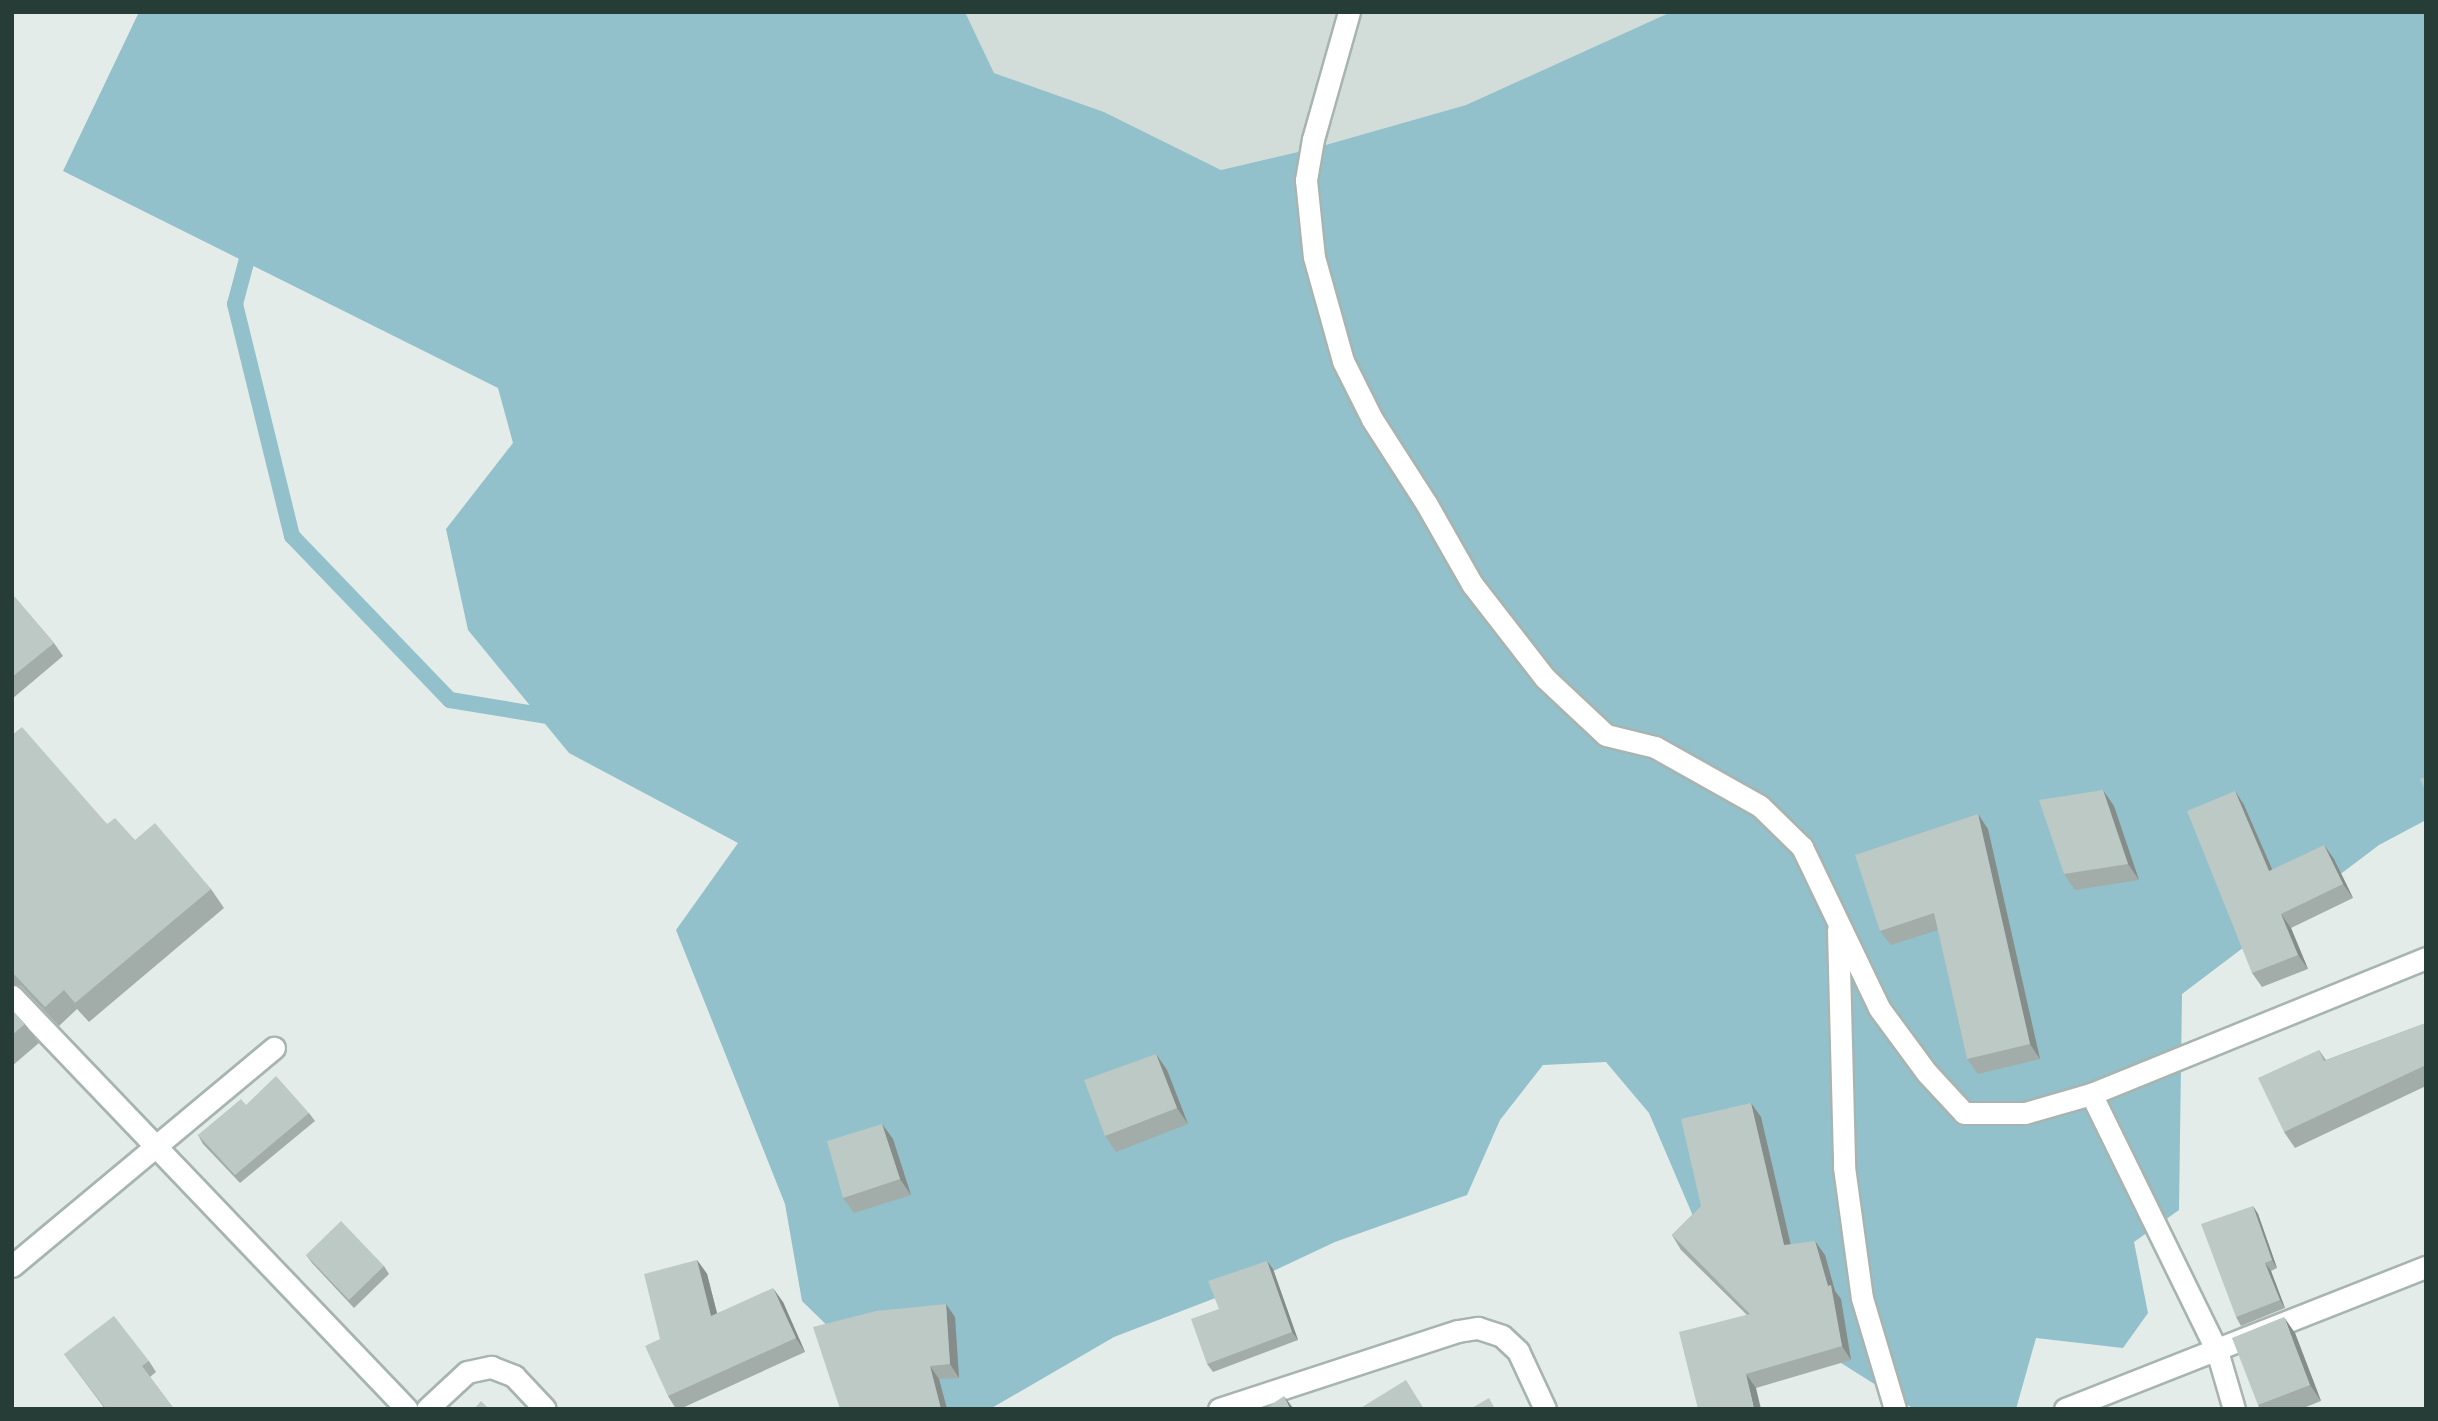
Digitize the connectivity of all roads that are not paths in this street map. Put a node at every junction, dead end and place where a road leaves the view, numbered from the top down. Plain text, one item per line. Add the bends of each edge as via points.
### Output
1 (1349, 12) edge
2 (1837, 921) junction
3 (2426, 958) edge
4 (12, 996) edge
5 (274, 1048) dead end
6 (2091, 1094) junction
7 (156, 1147) junction
8 (12, 1266) edge
9 (2426, 1267) edge
10 (2217, 1351) junction
11 (407, 1409) edge
12 (427, 1409) edge
13 (545, 1409) edge
14 (1219, 1409) edge
15 (1545, 1409) edge
16 (1895, 1409) edge
17 (2065, 1409) edge
18 (2234, 1409) edge

1 - 2 street via 1306,180 1309,227 1322,292 1343,361 1372,419 1472,584 1545,678 1606,735 1655,747 1760,806 1802,847
2 - 6 street via 1879,1008 1927,1073 1965,1113 2025,1113
2 - 16 street via 1844,1167 1862,1298
3 - 6 street
4 - 7 street
5 - 7 street
6 - 10 street
7 - 8 street
7 - 11 street
9 - 10 street
10 - 17 street
10 - 18 street
12 - 13 street via 467,1372 491,1367 514,1376
14 - 15 street via 1478,1328 1502,1336 1518,1351

